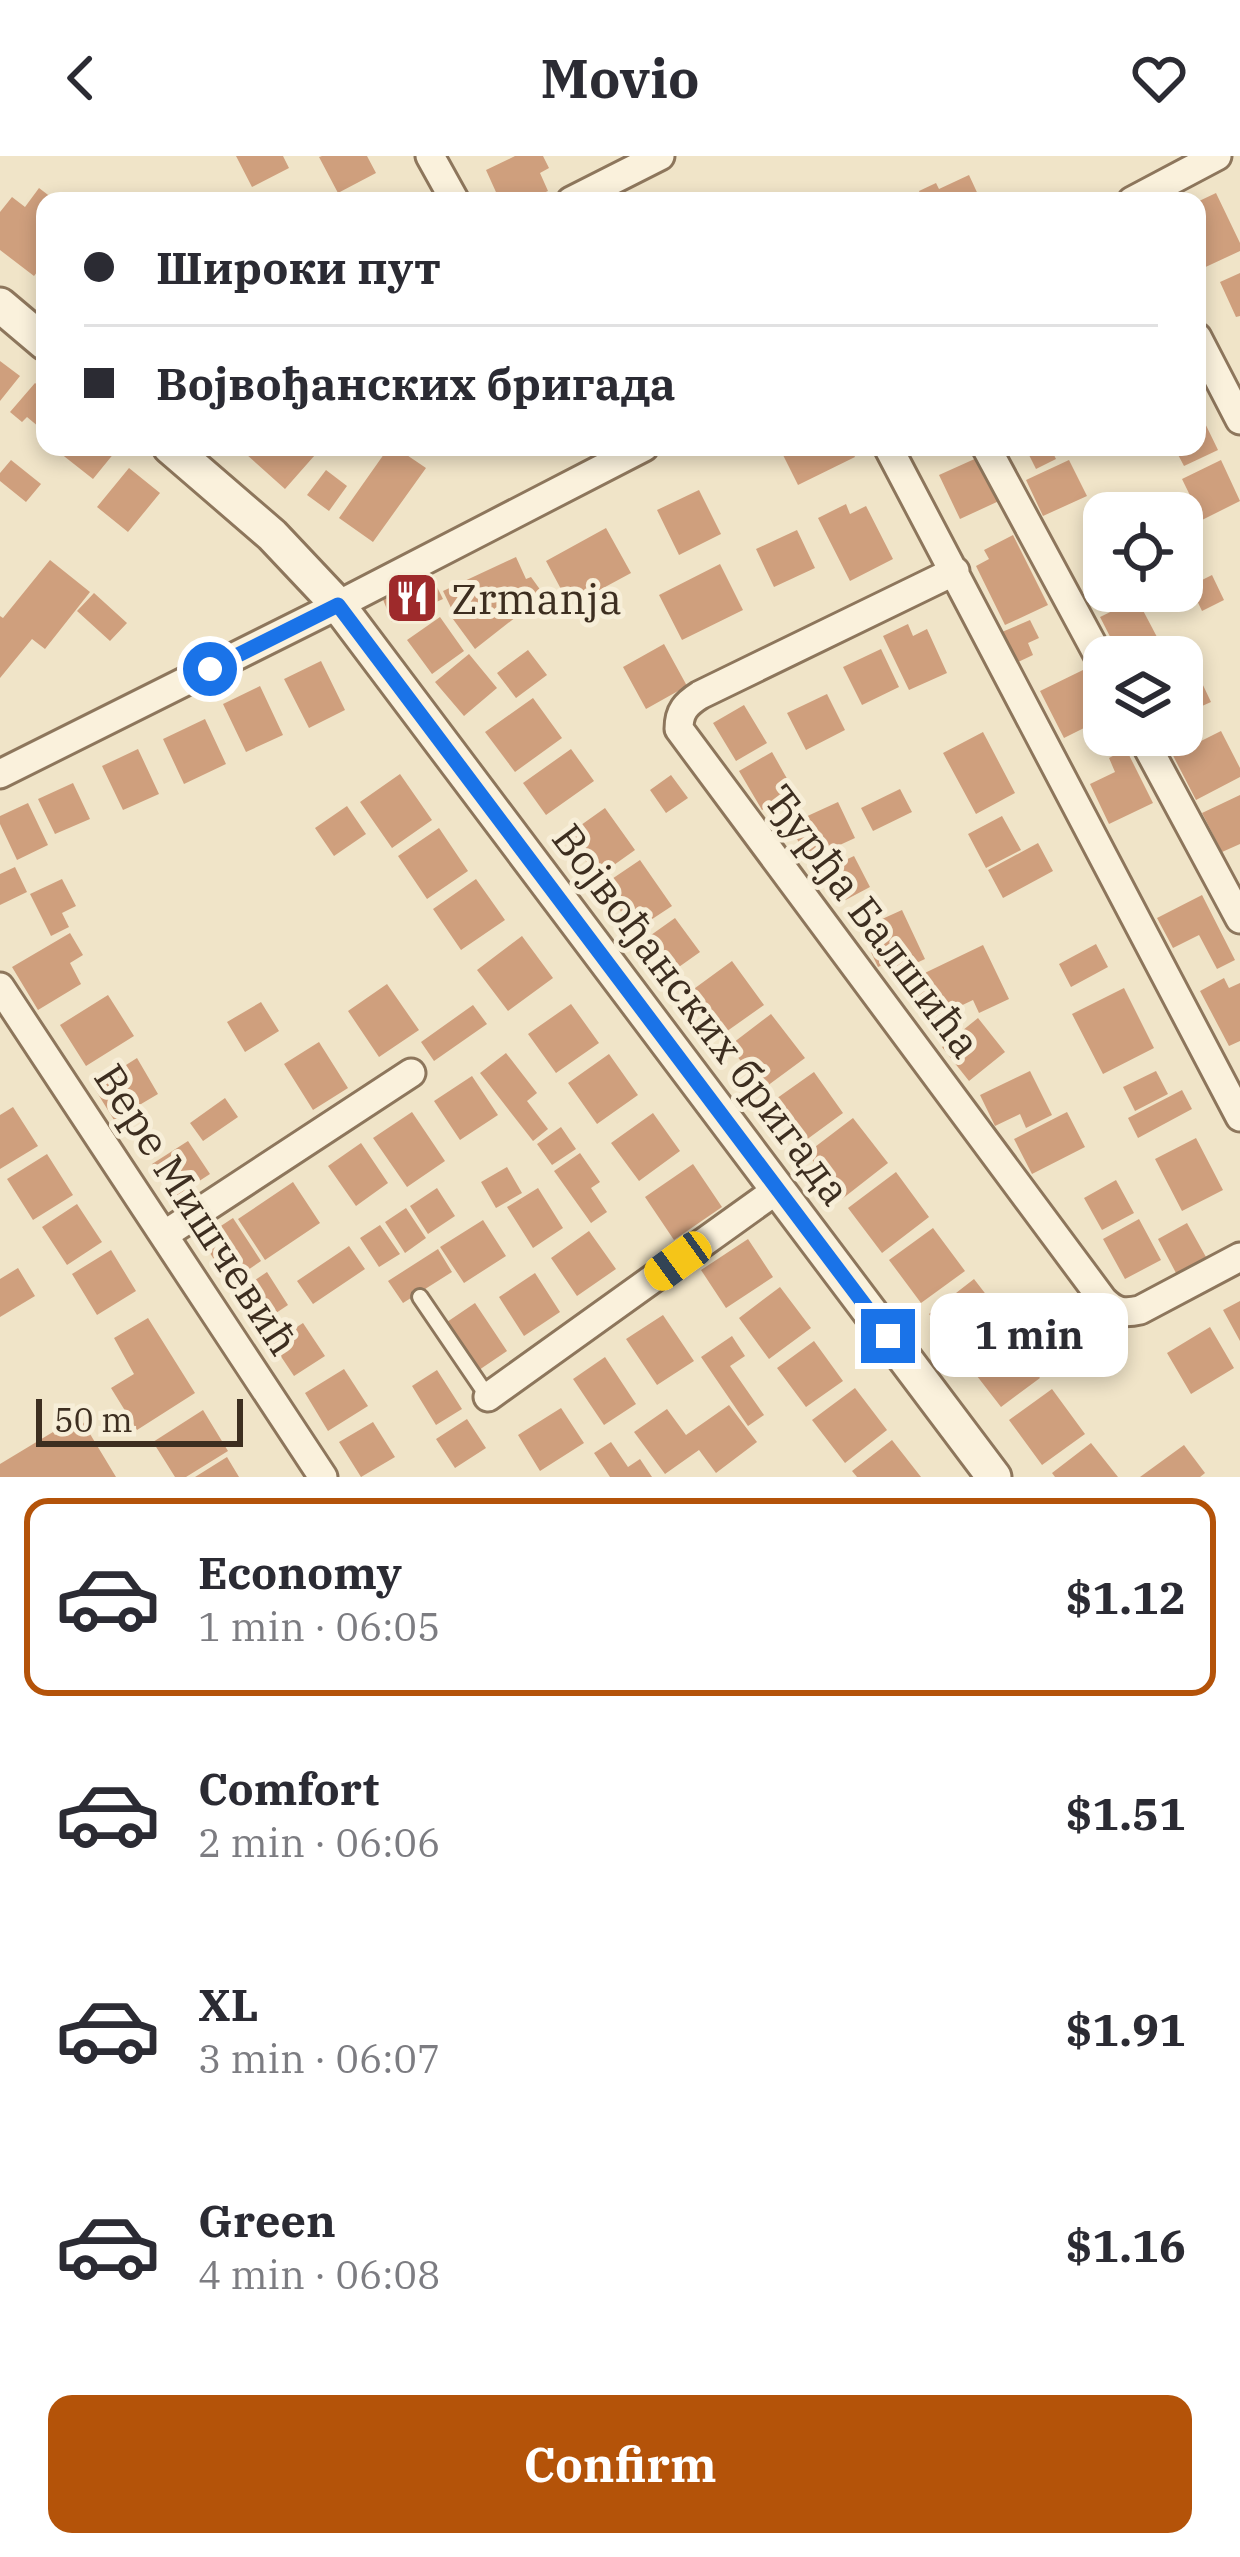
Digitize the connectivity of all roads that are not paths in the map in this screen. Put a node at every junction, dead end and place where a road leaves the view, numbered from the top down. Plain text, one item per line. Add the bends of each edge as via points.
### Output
1 (430, 156) edge
2 (660, 156) edge
3 (1217, 156) edge
4 (449, 192) edge
5 (589, 192) edge
6 (1149, 192) edge
7 (0, 305) edge
8 (36, 335) edge
9 (1206, 354) edge
10 (1240, 420) edge
11 (180, 456) edge
12 (893, 456) edge
13 (991, 456) edge
14 (586, 460) edge
15 (955, 572) junction
16 (338, 605) junction
17 (1088, 636) edge
18 (1152, 756) edge
19 (0, 774) edge
20 (1240, 919) edge
21 (0, 987) edge
22 (411, 1073) dead end
23 (1240, 1117) edge
24 (778, 1189) junction
25 (164, 1235) junction
26 (1240, 1257) edge
27 (420, 1298) dead end
28 (488, 1397) joint
29 (323, 1477) edge
30 (994, 1477) edge

1 - 4 street
2 - 5 street
3 - 6 street
7 - 8 street
9 - 10 street
11 - 16 street, Војвођанских бригада
12 - 15 street
13 - 17 street
14 - 16 street
15 - 23 street
15 - 26 street, Ђурђа Балшића via 700,695 683,710 680,728 1113,1310 1140,1310
16 - 19 street
16 - 24 street, Војвођанских бригада
18 - 20 street
21 - 25 street, Вере Мишчевић
22 - 25 street
24 - 28 street
24 - 30 street, Војвођанских бригада
25 - 29 street, Вере Мишчевић
27 - 28 lane

